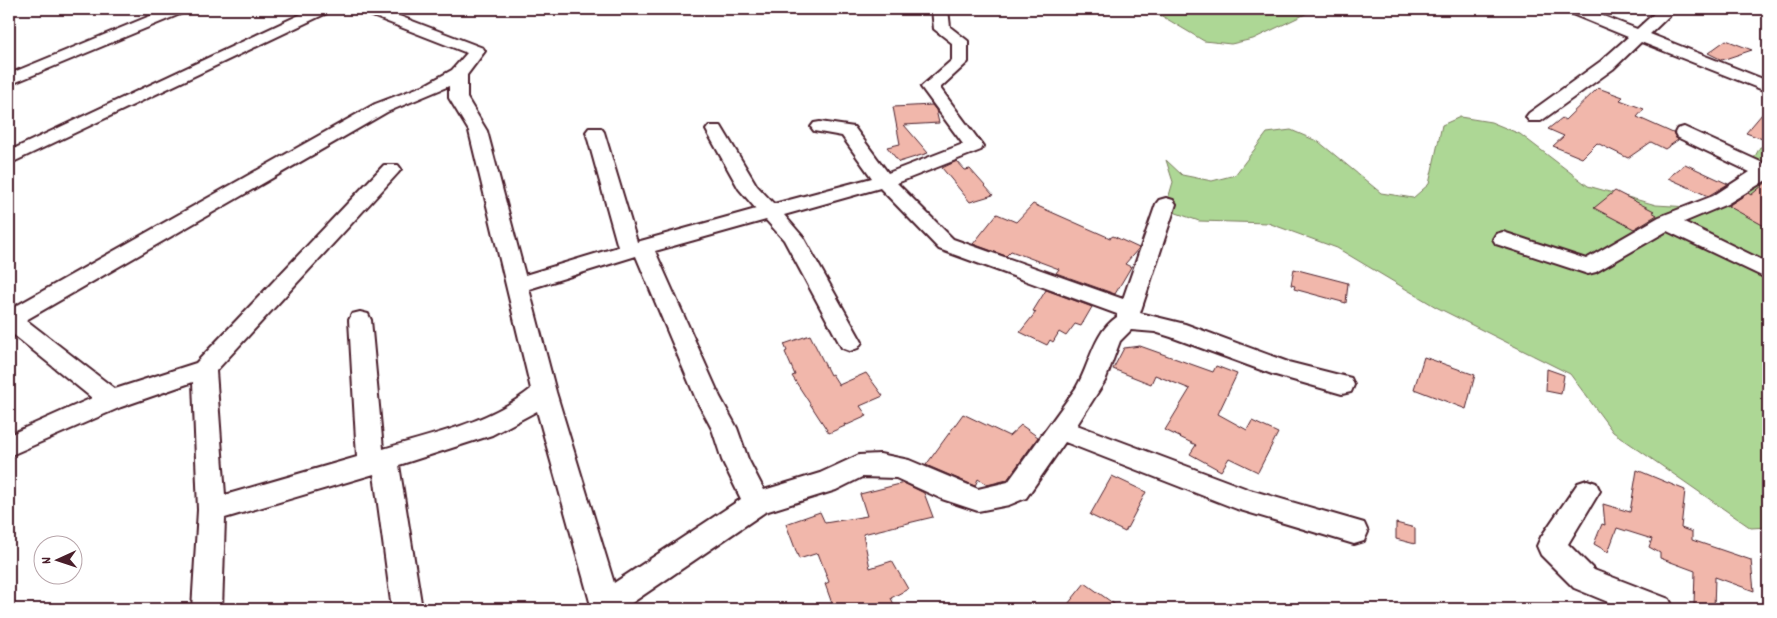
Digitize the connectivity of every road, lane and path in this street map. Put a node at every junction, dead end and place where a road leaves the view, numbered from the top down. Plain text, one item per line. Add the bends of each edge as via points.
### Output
1 (180, 9) edge
2 (324, 9) edge
3 (367, 9) edge
4 (940, 9) edge
5 (1572, 9) edge
6 (1668, 9) edge
7 (1639, 36) junction
8 (458, 74) junction
9 (9, 80) edge
10 (1768, 87) edge
11 (1535, 117) dead end
12 (820, 127) dead end
13 (715, 130) dead end
14 (595, 132) dead end
15 (1684, 133) dead end
16 (9, 158) edge
17 (391, 169) dead end
18 (1767, 171) edge
19 (884, 181) junction
20 (1166, 204) dead end
21 (769, 212) junction
22 (1666, 222) junction
23 (1503, 239) dead end
24 (636, 249) junction
25 (1768, 272) edge
26 (519, 284) junction
27 (1128, 316) junction
28 (9, 319) edge
29 (360, 320) dead end
30 (850, 342) dead end
31 (204, 369) junction
32 (1342, 384) dead end
33 (544, 392) junction
34 (112, 400) junction
35 (1059, 430) junction
36 (9, 446) edge
37 (378, 462) junction
38 (1587, 491) dead end
39 (756, 503) junction
40 (212, 510) junction
41 (1354, 532) dead end
42 (607, 607) edge
43 (208, 609) edge
44 (407, 609) edge
45 (1659, 609) edge

1 - 9 street
2 - 16 street
3 - 8 street via 477,51
4 - 19 street via 942,28 960,40 960,62 930,87 974,146
5 - 7 street
6 - 7 street
7 - 10 street
7 - 11 street via 1607,65
8 - 26 street via 458,98 478,131
8 - 28 street via 430,90 381,108
12 - 19 street via 848,131
13 - 21 street via 749,189
14 - 24 street via 610,189
15 - 18 street
17 - 31 street
18 - 22 street via 1720,200
19 - 21 street
19 - 27 street via 946,244
20 - 27 street
21 - 24 street
21 - 30 street via 792,236
22 - 23 street via 1588,267
22 - 25 street
24 - 26 street
24 - 39 street via 724,428
26 - 33 street
27 - 32 street via 1252,355 1280,368
27 - 35 street via 1113,332 1093,381
28 - 34 street
29 - 37 street
31 - 34 street
31 - 40 street
33 - 37 street via 513,416
33 - 42 street
34 - 36 street
35 - 39 street via 1017,490 999,497 978,500 900,468 880,465 859,466 827,482
35 - 41 street via 1247,501
37 - 40 street
37 - 44 street
38 - 45 street via 1551,546 1584,579
39 - 42 street
40 - 43 street

